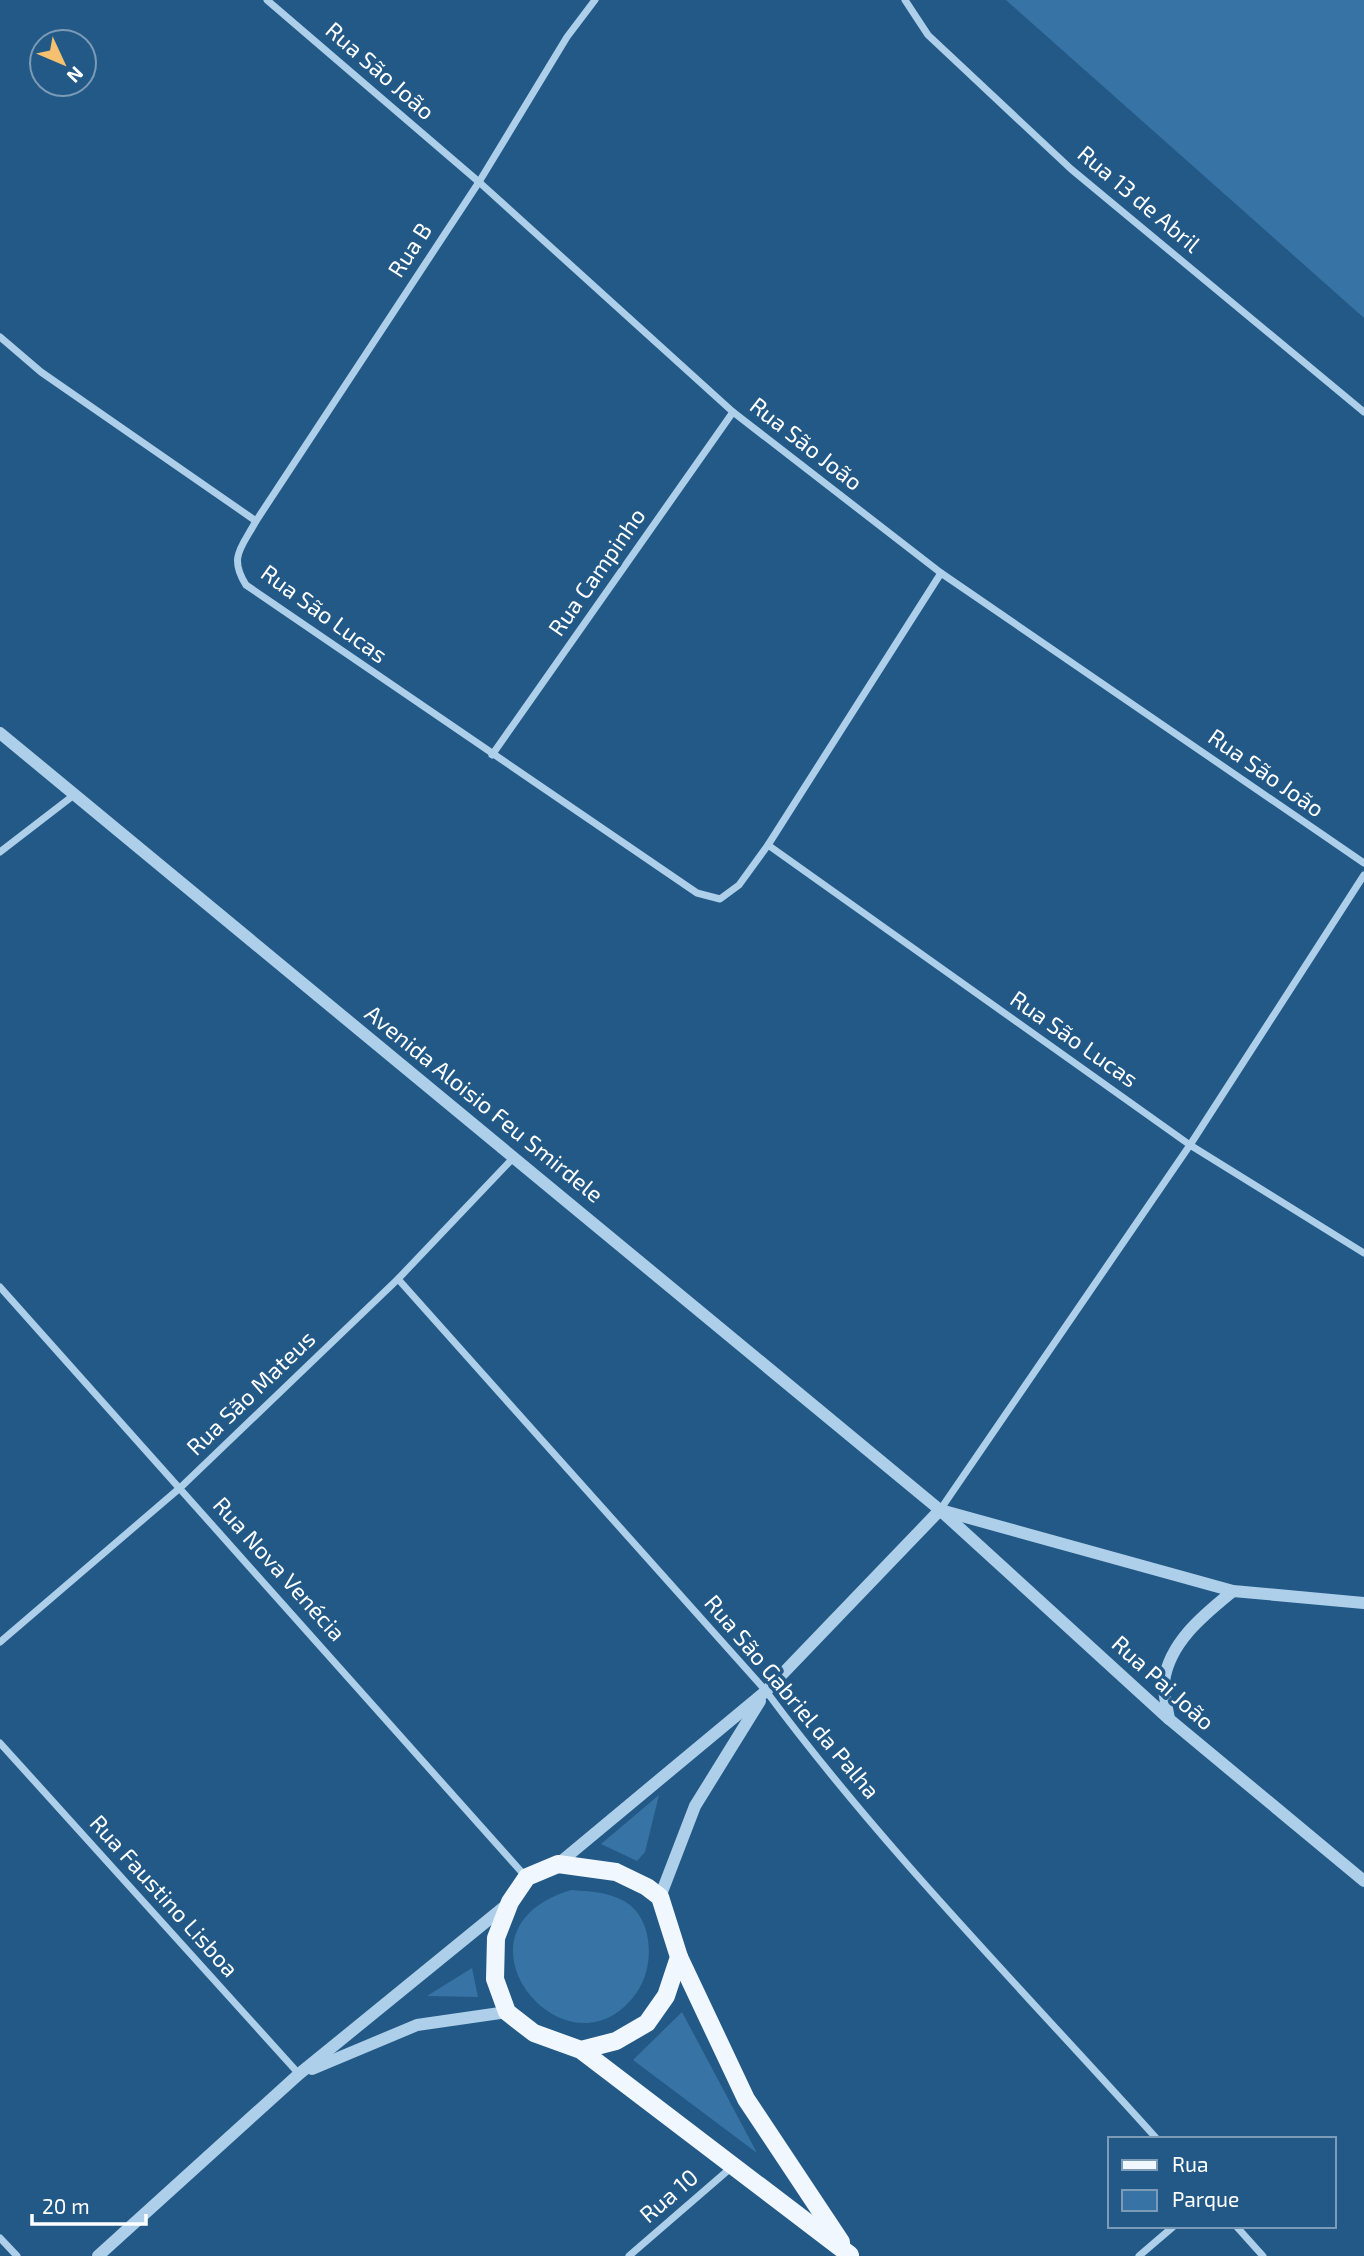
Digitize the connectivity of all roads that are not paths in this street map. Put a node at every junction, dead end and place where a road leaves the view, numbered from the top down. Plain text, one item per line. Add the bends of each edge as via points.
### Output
1 (267, 0) edge
2 (595, 0) edge
3 (905, 0) edge
4 (478, 182) junction
5 (0, 337) edge
6 (733, 412) junction
7 (1364, 412) edge
8 (256, 520) junction
9 (941, 573) junction
10 (0, 733) edge
11 (492, 755) junction
12 (74, 795) junction
13 (768, 845) junction
14 (0, 852) edge
15 (1364, 863) edge
16 (1364, 875) edge
17 (1190, 1145) junction
18 (515, 1156) junction
19 (1364, 1253) edge
20 (398, 1279) junction
21 (0, 1287) edge
22 (181, 1487) junction
23 (940, 1510) junction
24 (1233, 1591) junction
25 (1364, 1603) edge
26 (0, 1642) edge
27 (766, 1691) junction
28 (1169, 1719) junction
29 (0, 1743) edge
30 (558, 1864) junction
31 (527, 1877) junction
32 (1364, 1881) edge
33 (660, 1897) junction
34 (510, 1902) junction
35 (679, 1956) junction
36 (507, 2012) junction
37 (581, 2050) junction
38 (299, 2074) junction
39 (1155, 2137) edge
40 (734, 2165) junction
41 (1172, 2228) edge
42 (1238, 2228) edge
43 (0, 2238) edge
44 (850, 2255) edge
45 (17, 2256) edge
46 (98, 2256) edge
47 (629, 2256) edge
48 (1139, 2256) edge
49 (1263, 2256) edge

1 - 4 street, Rua São João
2 - 4 street, Rua B
3 - 7 street, Rua 13 de Abril via 928,35 1071,169
4 - 6 street, Rua São João
4 - 8 street, Rua B
5 - 8 street via 41,372
6 - 9 street, Rua São João
6 - 11 street, Rua Campinho
8 - 11 street, Rua São Lucas via 236,559 236,570 246,584
9 - 13 street
9 - 15 street, Rua São João
10 - 12 street, Avenida Aloisio Feu Smirdele
11 - 13 street, Rua São Lucas via 697,893 720,899 739,885
12 - 14 street
12 - 18 street, Avenida Aloisio Feu Smirdele
13 - 17 street, Rua São Lucas
16 - 17 street
17 - 19 street, Rua São Lucas
17 - 23 street
18 - 20 street, Rua São Mateus
18 - 23 street, Avenida Aloisio Feu Smirdele
20 - 22 street, Rua São Mateus
20 - 27 street, Rua São Gabriel da Palha
21 - 22 street, Rua Nova Venécia
22 - 26 street, Rua São Mateus
22 - 31 street, Rua Nova Venécia
23 - 24 street
23 - 27 street
23 - 28 street, Rua Pai João
24 - 25 street
24 - 28 street via 1196,1622 1175,1651 1164,1681
27 - 30 street
27 - 33 street via 695,1807
27 - 39 street, Rua São Gabriel da Palha via 870,1821
28 - 32 street, Rua Pai João
29 - 38 street, Rua Faustino Lisboa
30 - 31 main road
30 - 33 main road via 616,1872
31 - 34 main road
33 - 35 main road
34 - 36 main road via 496,1938 494,1958 495,1979
34 - 38 street
35 - 37 main road via 666,1996 647,2023 616,2041
35 - 44 main road via 747,2099
36 - 37 main road via 534,2033
36 - 38 street via 417,2025
37 - 40 main road
38 - 46 street
40 - 44 main road
40 - 47 street, Rua 10
41 - 48 street
42 - 49 street
43 - 45 street

